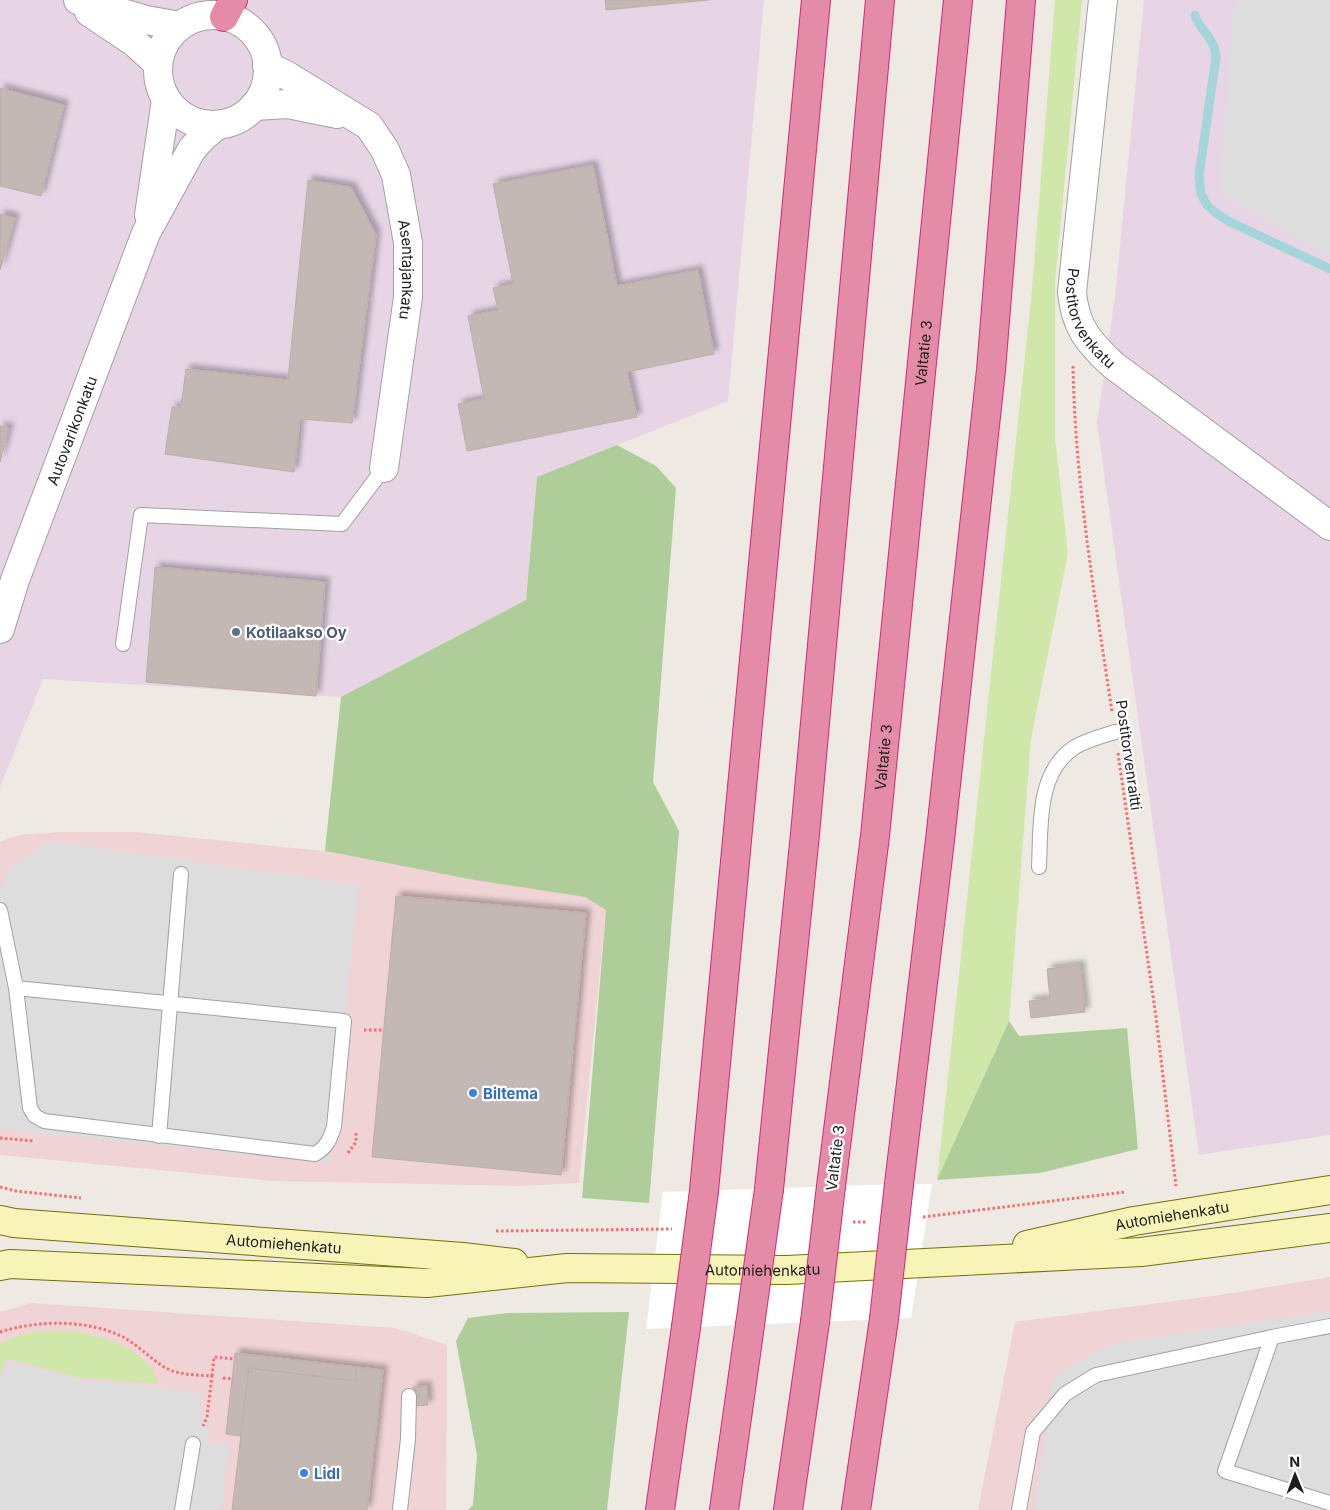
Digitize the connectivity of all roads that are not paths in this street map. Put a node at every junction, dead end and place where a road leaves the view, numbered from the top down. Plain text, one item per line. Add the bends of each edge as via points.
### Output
1 (76, 0) edge
2 (816, 0) edge
3 (880, 0) edge
4 (958, 0) edge
5 (1021, 0) edge
6 (1103, 0) edge
7 (228, 8) edge
8 (180, 26) junction
9 (158, 64) junction
10 (267, 66) junction
11 (166, 100) junction
12 (254, 106) junction
13 (354, 118) junction
14 (217, 125) junction
15 (146, 234) junction
16 (384, 468) joint
17 (1330, 526) edge
18 (0, 629) edge
19 (123, 644) dead end
20 (1115, 732) road end
21 (1039, 867) dead end
22 (181, 874) dead end
23 (0, 910) edge
24 (16, 988) junction
25 (170, 1004) junction
26 (159, 1136) junction
27 (1330, 1190) edge
28 (0, 1220) edge
29 (1330, 1228) edge
30 (957, 1261) junction
31 (0, 1266) edge
32 (567, 1268) junction
33 (1330, 1326) edge
34 (1272, 1336) junction
35 (409, 1396) dead end
36 (193, 1444) road end
37 (1330, 1503) edge
38 (182, 1510) edge
39 (400, 1510) edge
40 (660, 1510) edge
41 (724, 1510) edge
42 (788, 1510) edge
43 (856, 1510) edge
44 (1019, 1510) edge

1 - 8 street
1 - 9 street via 134,42
2 - 40 highway, bridge via 704,1191
3 - 41 highway, bridge via 805,834 769,1189
4 - 42 highway, Valtatie 3, bridge via 875,836 815,1322
5 - 43 highway, bridge via 991,370 940,840 884,1319
6 - 17 street, Postitorvenkatu via 1072,292 1080,326 1096,350 1113,365
7 - 8 street
7 - 10 street via 236,21 254,34 265,54
8 - 9 street via 168,37
9 - 11 street via 159,82
10 - 12 street via 267,80
10 - 13 street, Asentajankatu
11 - 14 street via 182,117 205,125
11 - 15 street, Autovarikonkatu
12 - 13 street, Asentajankatu via 288,104
12 - 14 street via 238,119
13 - 16 street, Asentajankatu via 369,126 396,175 408,243 408,297
14 - 15 street, Autovarikonkatu via 192,149
15 - 18 street, Autovarikonkatu via 14,580
16 - 19 lane via 342,524 141,515
20 - 21 lane via 1075,747 1052,773 1041,816
22 - 25 lane
23 - 24 lane
24 - 25 lane
24 - 26 lane via 30,1108 35,1116 44,1121
25 - 26 lane
25 - 26 lane via 344,1021 344,1029 334,1127 323,1150 315,1154
27 - 30 main road, Automiehenkatu via 1134,1221
28 - 32 main road, Automiehenkatu
29 - 30 main road, Automiehenkatu via 1141,1252
30 - 32 main road, Automiehenkatu via 787,1270
31 - 32 main road, Automiehenkatu via 427,1283
33 - 34 lane
34 - 37 lane via 1225,1471
34 - 44 lane via 1096,1375 1065,1394 1033,1432
35 - 39 lane
36 - 38 lane

